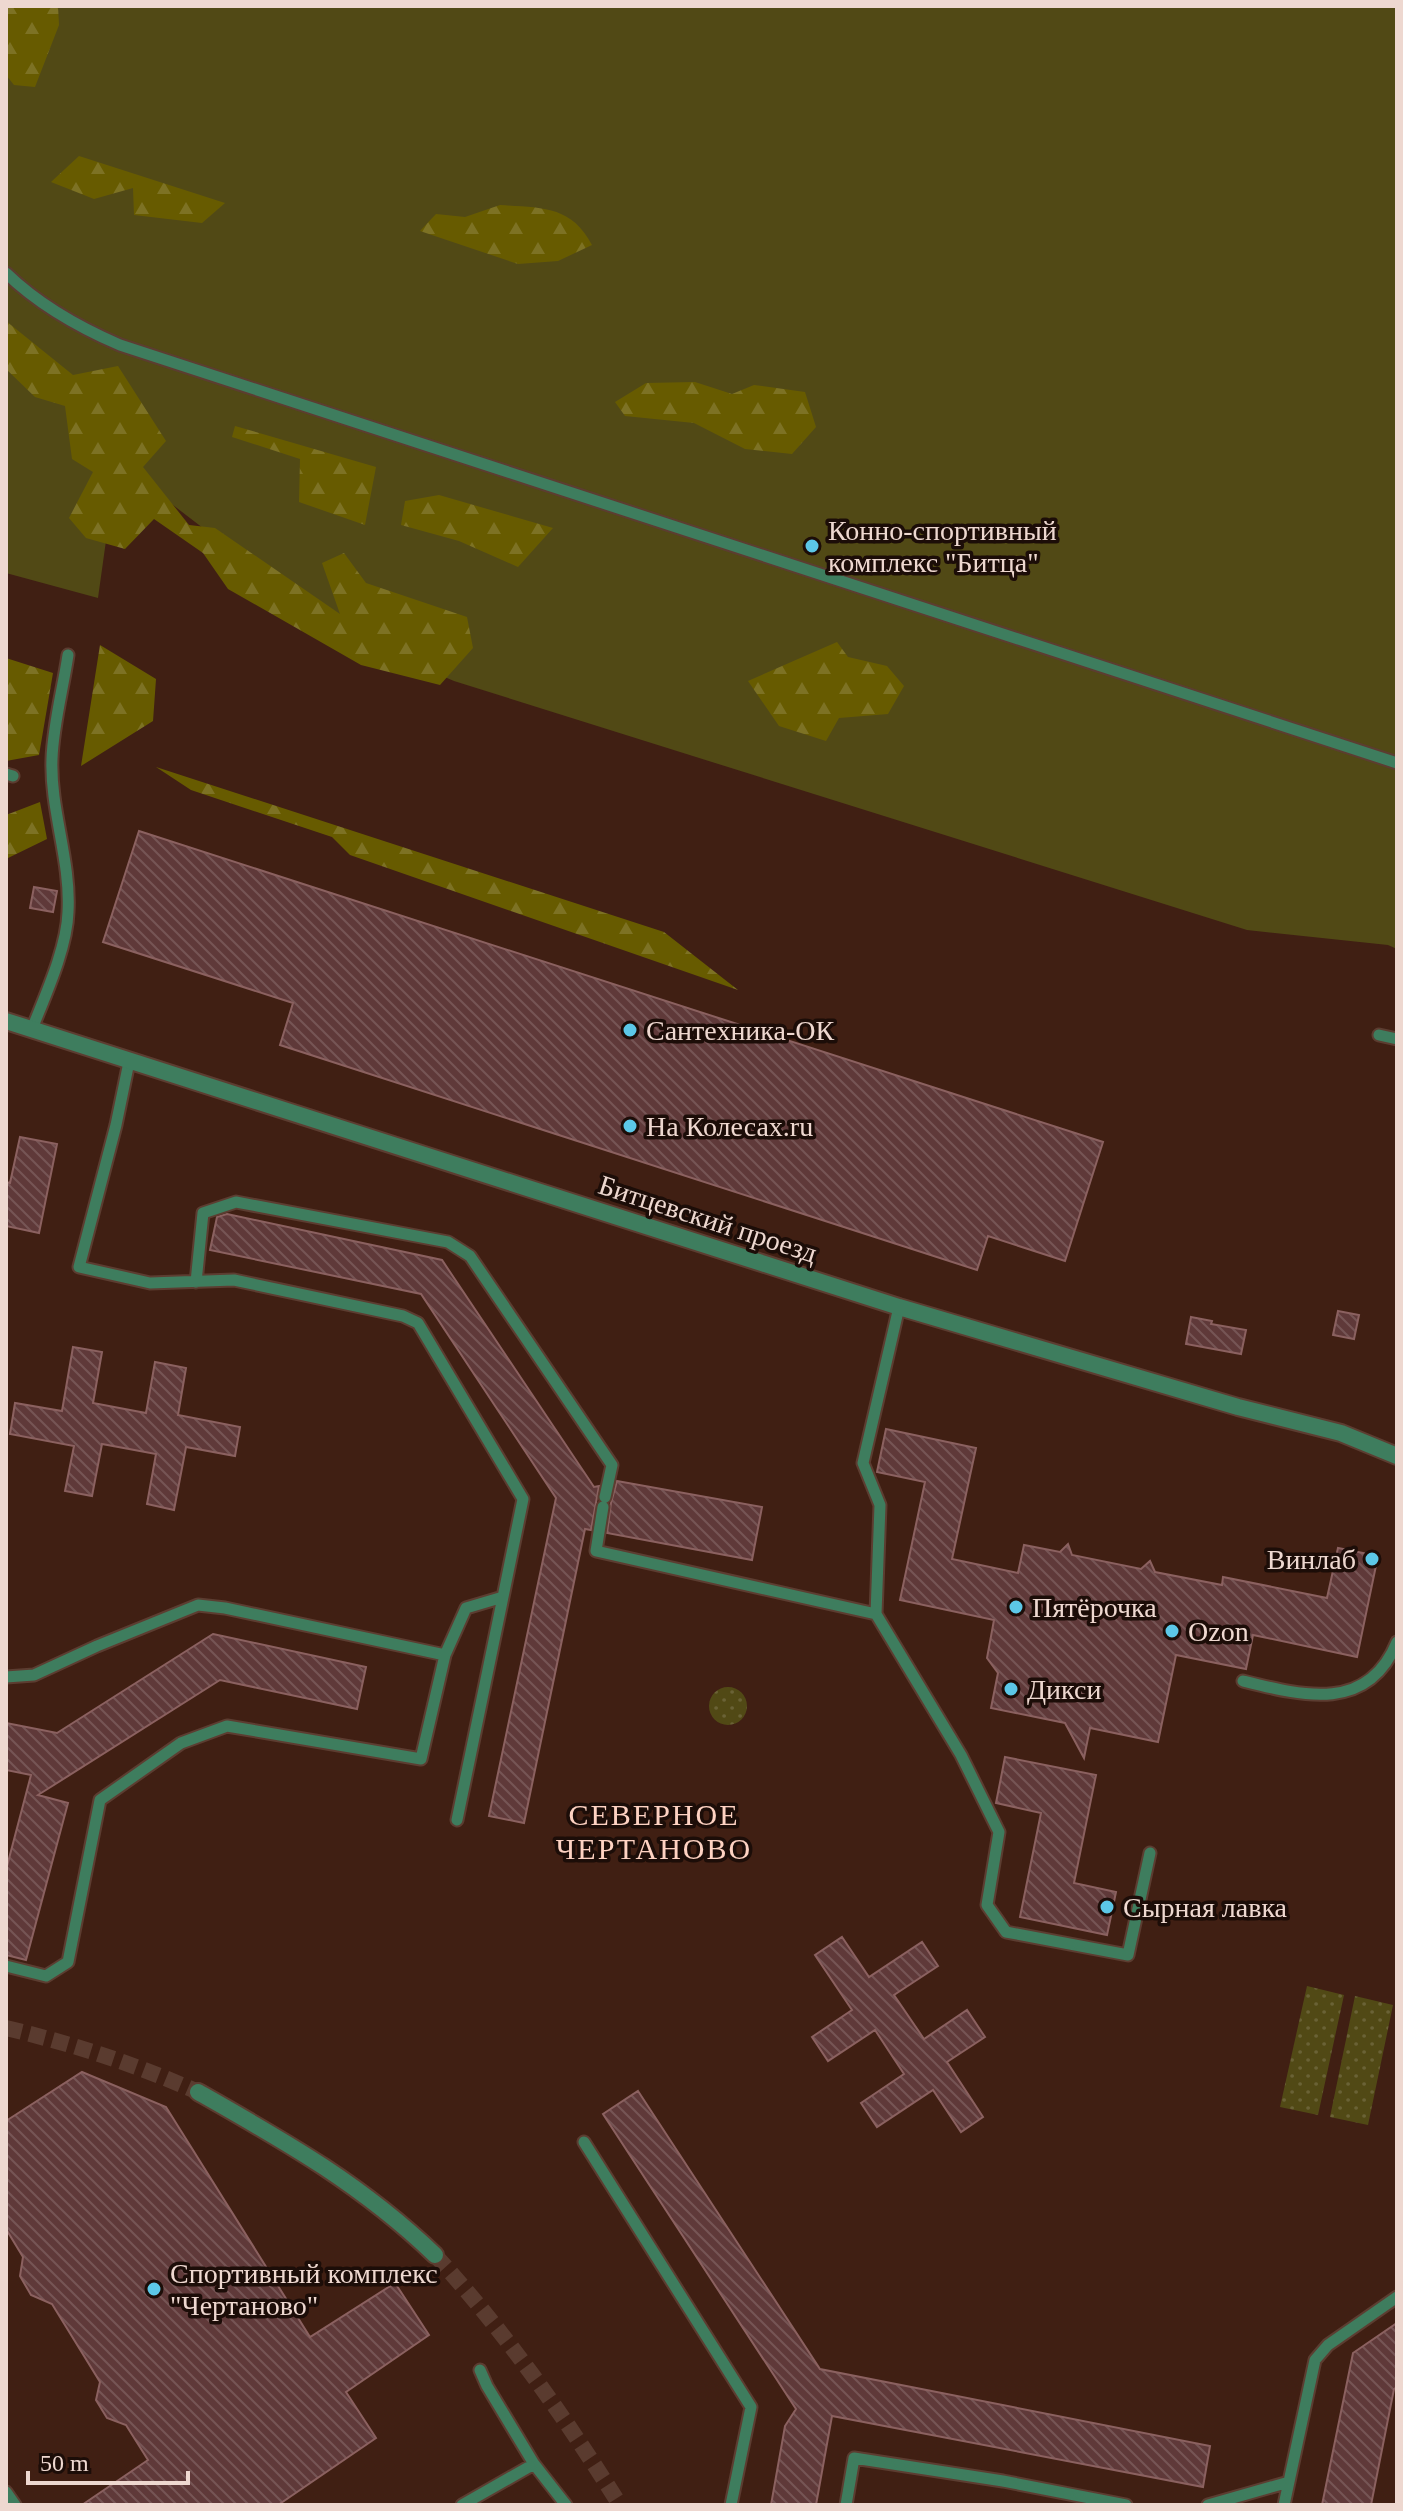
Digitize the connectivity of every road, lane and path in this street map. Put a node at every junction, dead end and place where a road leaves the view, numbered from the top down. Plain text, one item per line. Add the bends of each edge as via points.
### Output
1 (6, 273) edge
2 (68, 655) dead end
3 (1397, 763) edge
4 (6, 1021) edge
5 (32, 1029) junction
6 (1379, 1035) dead end
7 (1397, 1039) edge
8 (129, 1062) junction
9 (196, 1282) junction
10 (899, 1307) junction
11 (1397, 1456) edge
12 (503, 1597) junction
13 (876, 1614) junction
14 (1397, 1642) edge
15 (445, 1655) junction
16 (6, 1677) edge
17 (1243, 1681) dead end
18 (457, 1820) dead end
19 (1150, 1853) dead end
20 (6, 1966) edge
21 (198, 2092) tunnel mouth
22 (584, 2142) dead end
23 (435, 2255) tunnel mouth
24 (1397, 2297) edge
25 (480, 2370) dead end
26 (534, 2464) junction
27 (1289, 2482) junction
28 (6, 2492) edge
29 (15, 2505) edge
30 (462, 2505) edge
31 (566, 2505) edge
32 (731, 2505) edge
33 (846, 2505) edge
34 (1126, 2505) edge
35 (1208, 2505) edge
36 (1284, 2505) edge

1 - 3 lane via 82,329 120,345
2 - 5 lane via 52,758 69,914
4 - 5 street, Битцевский проезд
5 - 8 street, Битцевский проезд
6 - 7 lane
8 - 9 lane via 79,1267 150,1283
8 - 10 street, Битцевский проезд
9 - 12 lane via 234,1280 418,1323 523,1499
9 - 13 lane via 203,1213 236,1202 448,1242 470,1256 612,1465 596,1551
10 - 11 street, Битцевский проезд via 1341,1433
10 - 13 lane via 863,1463 880,1505
12 - 15 lane via 466,1608
12 - 18 lane
13 - 19 lane via 961,1755 999,1832 987,1905 1006,1932 1128,1955
14 - 17 lane via 1378,1673 1344,1693 1296,1694
15 - 16 lane via 198,1605 34,1675
15 - 20 lane via 421,1759 227,1726 181,1743 100,1800 68,1962 46,1976
21 - 23 street via 364,2192
22 - 32 lane via 751,2407
24 - 27 lane via 1315,2360
25 - 26 lane
26 - 30 lane
26 - 31 lane
27 - 35 lane
27 - 36 lane
28 - 29 lane
33 - 34 lane via 854,2458

